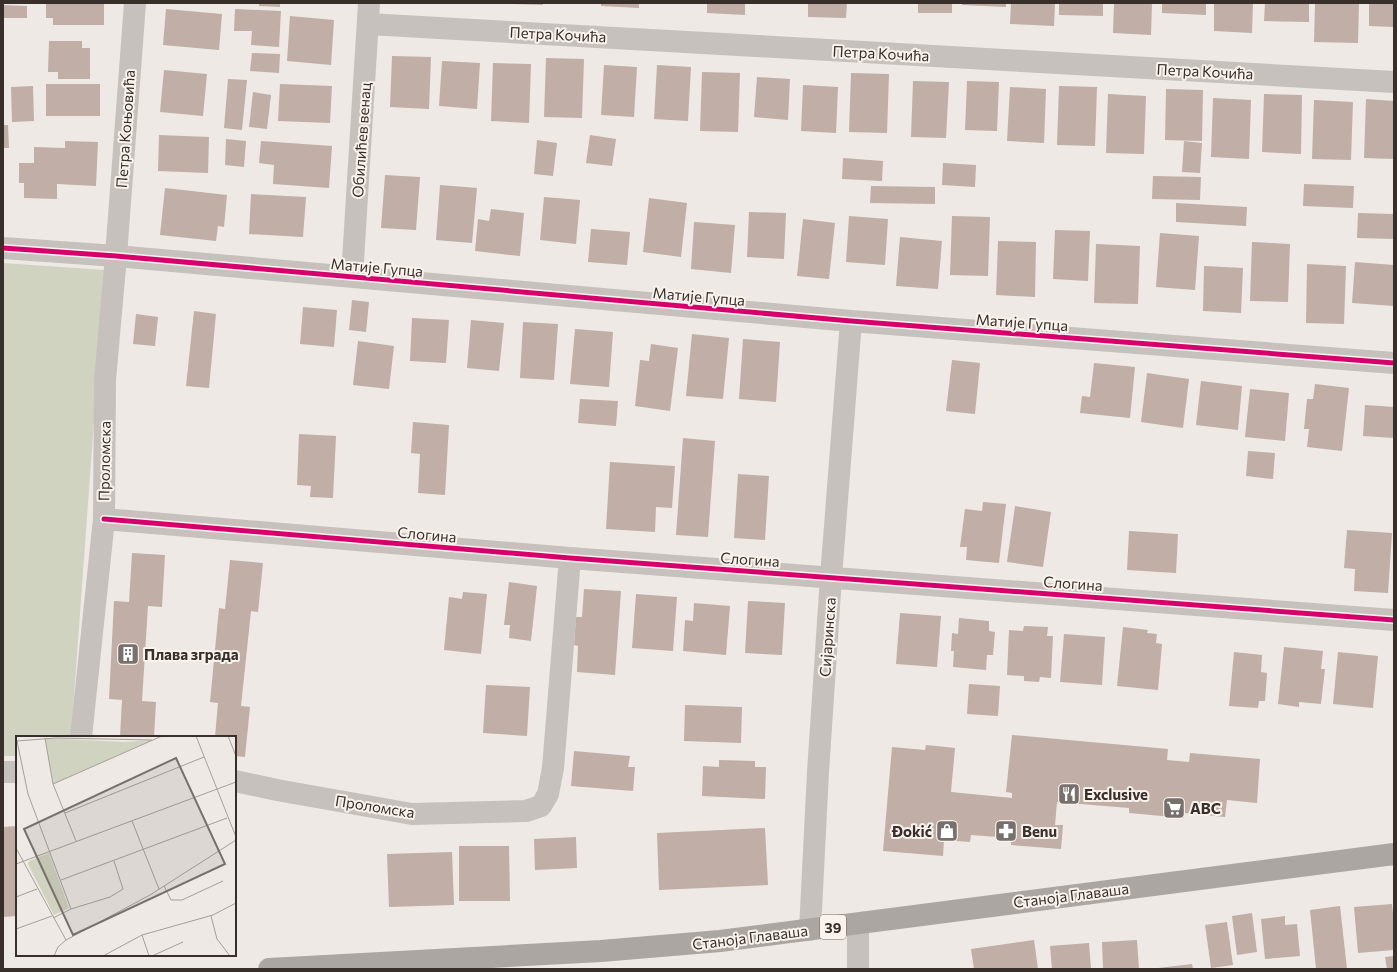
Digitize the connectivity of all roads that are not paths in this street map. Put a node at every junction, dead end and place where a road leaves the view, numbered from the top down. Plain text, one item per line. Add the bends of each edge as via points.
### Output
1 (134, 3) edge
2 (369, 13) edge
3 (1394, 82) edge
4 (3, 248) edge
5 (116, 256) junction
6 (352, 277) junction
7 (851, 321) junction
8 (1394, 363) edge
9 (104, 520) junction
10 (570, 558) junction
11 (831, 577) junction
12 (1394, 620) edge
13 (81, 736) edge
14 (3, 772) edge
15 (16, 772) edge
16 (236, 781) edge
17 (1394, 854) edge
18 (858, 924) junction
19 (810, 930) junction
20 (269, 969) edge
21 (858, 969) edge

1 - 5 street, Петра Коњовића
2 - 3 street, Петра Кочића
2 - 6 street, Обилићев венац
4 - 5 street, Матије Гупца
5 - 6 street, Матије Гупца
5 - 9 street, Проломска via 105,380
6 - 7 street, Матије Гупца
7 - 8 street, Матије Гупца
7 - 11 street, Сијаринска
9 - 10 street, Слогина
9 - 13 street, Проломска
10 - 11 street, Слогина
10 - 16 street, Проломска via 553,768 548,794 541,806 526,811 412,814
11 - 12 street, Слогина
11 - 19 street, Сијаринска
14 - 15 street
17 - 18 main road, Станоја Главаша / 39
18 - 19 main road, Станоја Главаша / 39
18 - 21 street
19 - 20 main road, Станоја Главаша / 39 via 720,942 601,951

